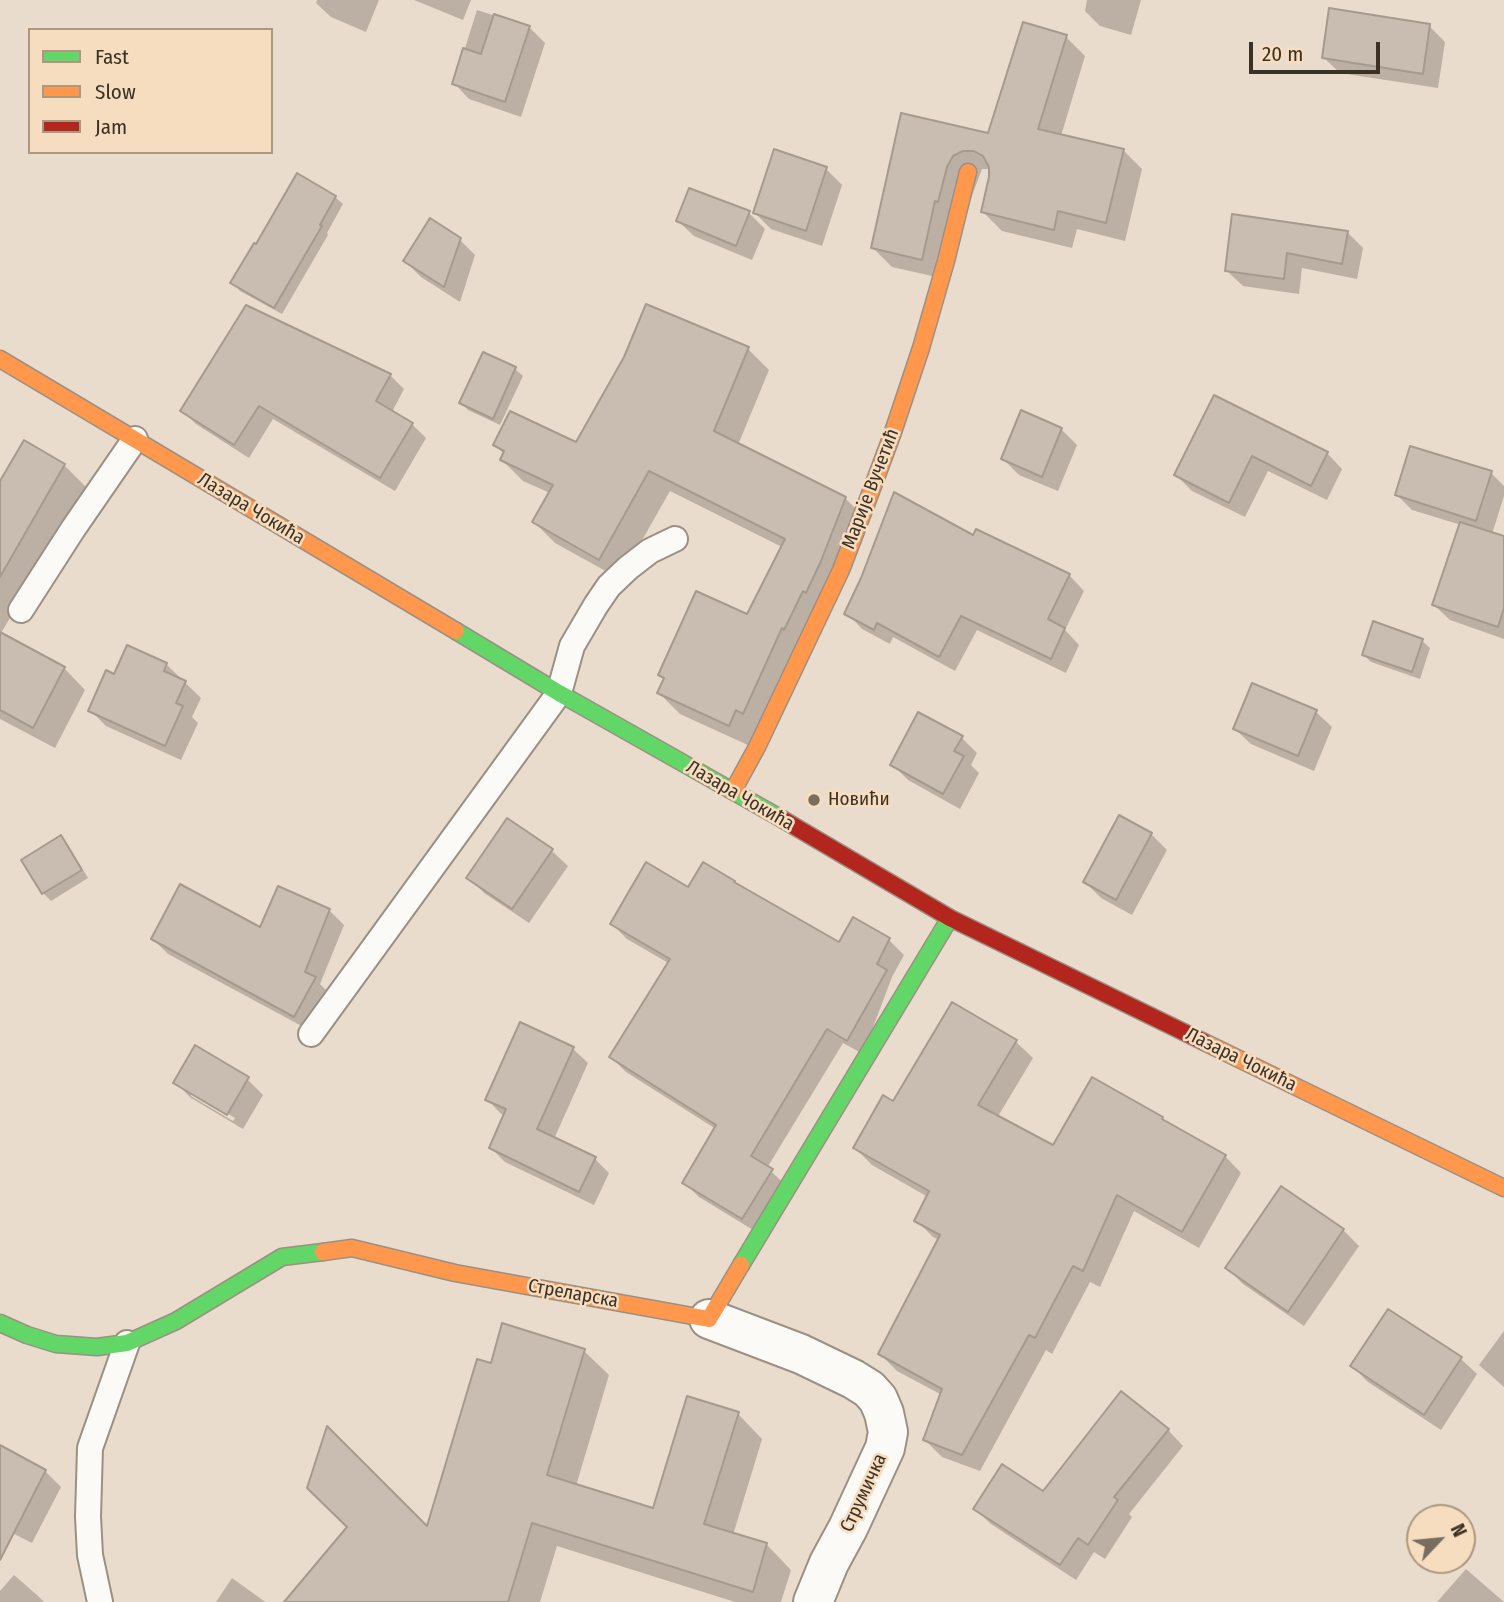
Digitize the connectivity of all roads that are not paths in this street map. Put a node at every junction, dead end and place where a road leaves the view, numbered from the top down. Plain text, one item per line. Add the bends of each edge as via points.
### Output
1 (968, 172) dead end
2 (0, 359) edge
3 (135, 439) junction
4 (675, 539) dead end
5 (20, 610) dead end
6 (559, 694) junction
7 (733, 791) junction
8 (950, 918) junction
9 (312, 1034) dead end
10 (1504, 1188) edge
11 (709, 1318) junction
12 (0, 1323) edge
13 (127, 1343) junction
14 (100, 1602) edge
15 (813, 1602) edge

1 - 7 street, Марије Вучетић via 921,348 867,502 841,570
2 - 3 street, Лазара Чокића
3 - 5 lane
3 - 6 street, Лазара Чокића
4 - 6 lane via 650,551 609,586 572,646
6 - 7 street, Лазара Чокића
6 - 9 lane
7 - 8 street, Лазара Чокића
8 - 10 street, Лазара Чокића
8 - 11 street
11 - 13 street, Стреларска via 455,1273 352,1248 282,1256 176,1321
11 - 15 street, Струмичка via 853,1379 869,1389 884,1413 885,1448
12 - 13 street, Стреларска via 56,1344 97,1347
13 - 14 lane via 90,1448 90,1555

